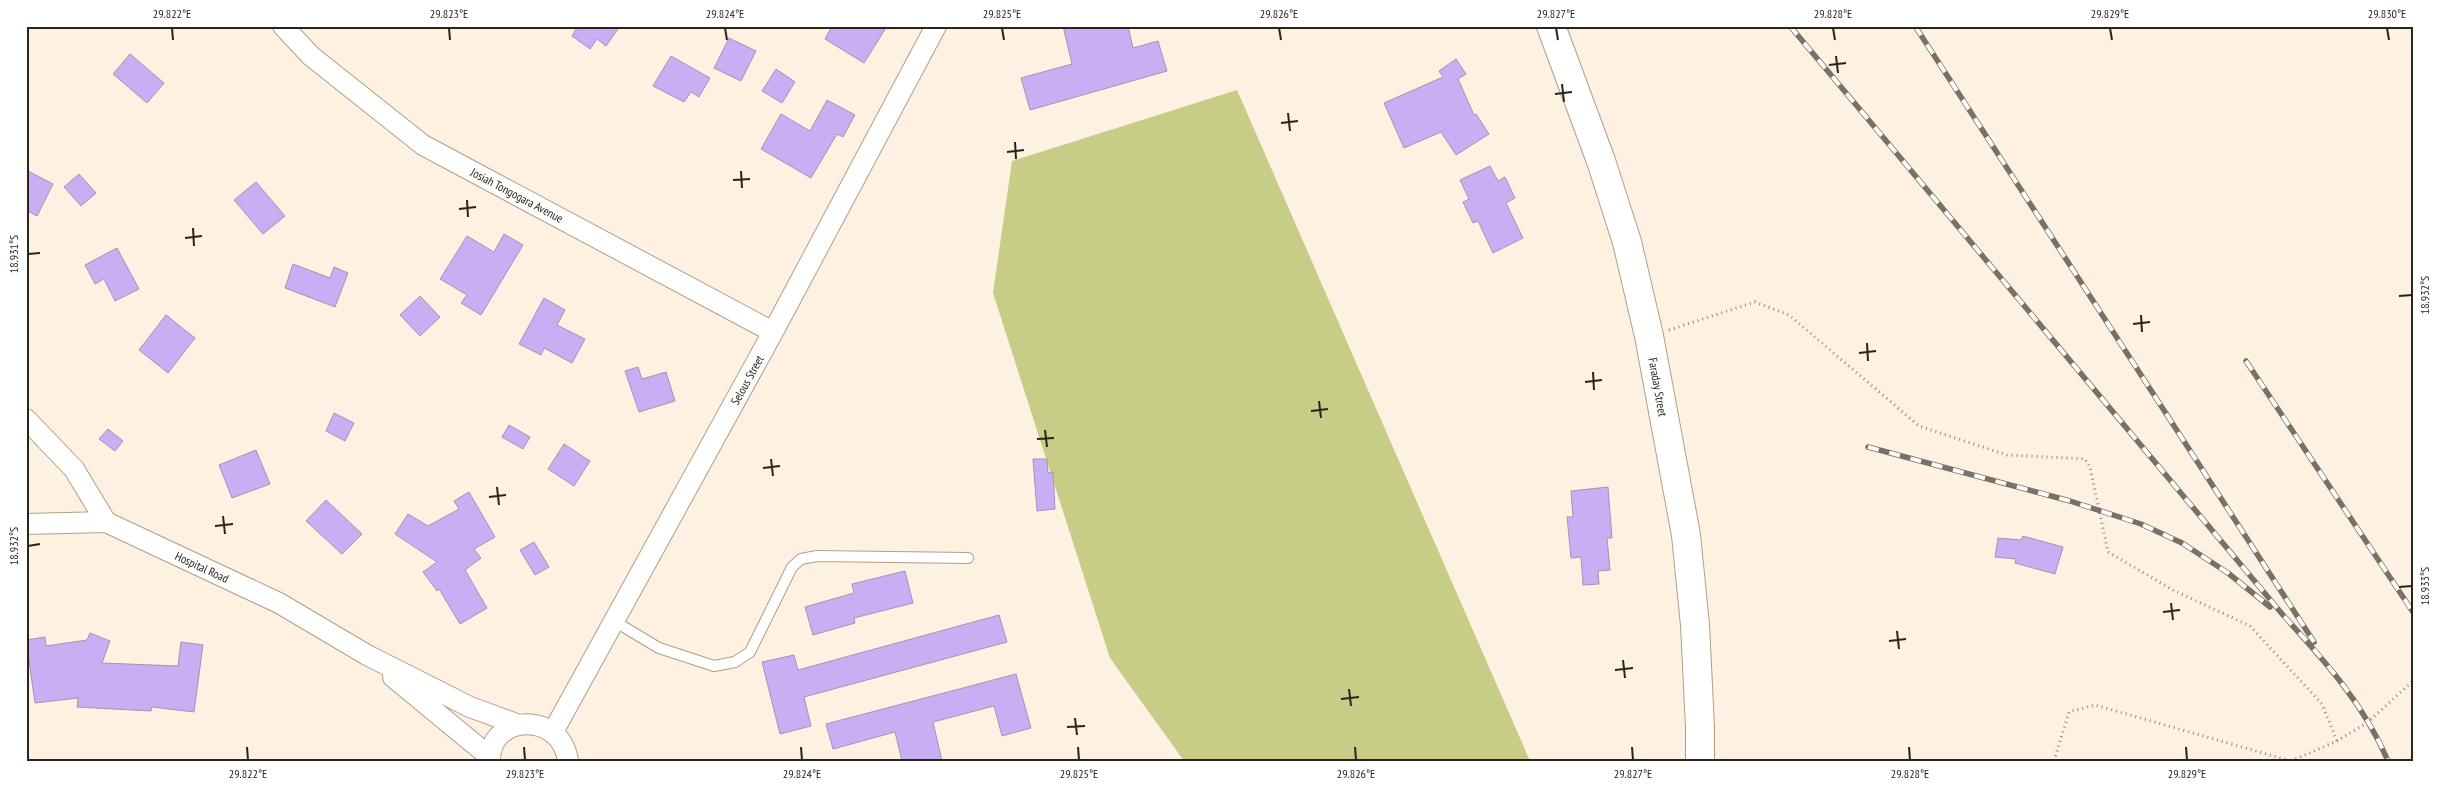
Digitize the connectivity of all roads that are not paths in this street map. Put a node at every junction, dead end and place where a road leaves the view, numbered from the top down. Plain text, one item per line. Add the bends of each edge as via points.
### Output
1 (282, 26) edge
2 (936, 26) edge
3 (1551, 26) edge
4 (773, 332) junction
5 (26, 419) edge
6 (106, 522) junction
7 (26, 524) edge
8 (968, 558) dead end
9 (614, 621) junction
10 (367, 654) junction
11 (519, 725) junction
12 (553, 732) junction
13 (490, 759) edge
14 (568, 761) edge
15 (1700, 761) edge

1 - 4 street, Josiah Tongogara Avenue via 311,56 423,145
2 - 4 street, Selous Street
3 - 15 street, Faraday Street via 1602,161 1627,242 1649,336 1686,535 1695,625
4 - 9 street, Selous Street
5 - 6 street via 74,469
6 - 7 street, Hospital Road
6 - 10 street, Hospital Road via 279,603
8 - 9 lane via 817,556 800,560 792,566 750,652 735,662 714,666 660,648
9 - 12 street, Selous Street
10 - 11 street via 470,708
10 - 13 street
11 - 12 street via 541,725
11 - 13 street via 503,733
12 - 14 street via 567,751

